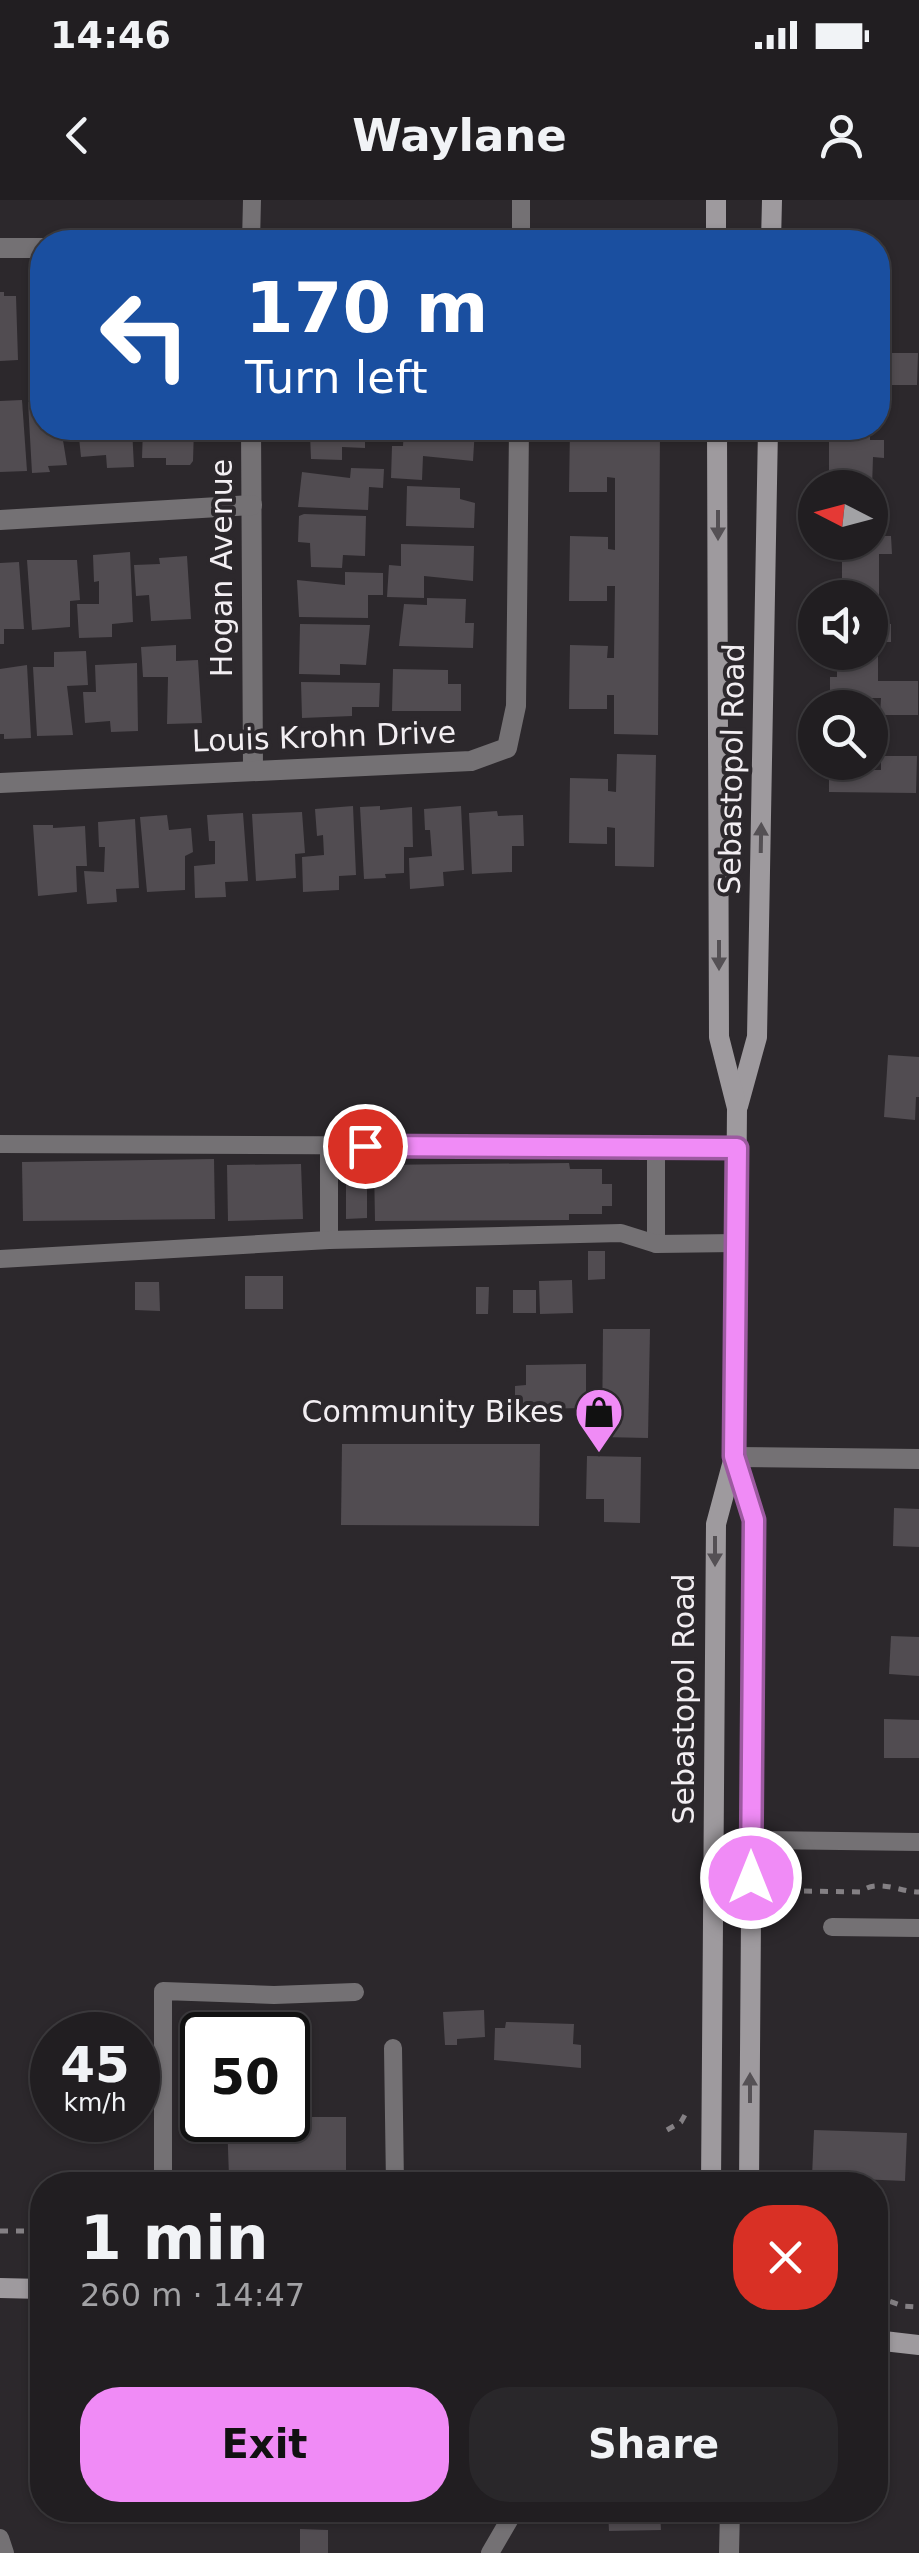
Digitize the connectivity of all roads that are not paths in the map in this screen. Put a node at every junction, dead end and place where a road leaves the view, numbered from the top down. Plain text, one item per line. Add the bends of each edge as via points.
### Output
1 (252, 200) edge
2 (522, 200) edge
3 (716, 200) edge
4 (772, 200) edge
5 (251, 230) edge
6 (521, 230) edge
7 (716, 230) edge
8 (771, 230) edge
9 (0, 248) edge
10 (30, 248) edge
11 (252, 440) edge
12 (519, 440) edge
13 (717, 440) edge
14 (768, 440) edge
15 (252, 505) junction
16 (0, 520) edge
17 (253, 768) junction
18 (0, 782) edge
19 (737, 1108) junction
20 (0, 1144) edge
21 (329, 1146) junction
22 (656, 1147) junction
23 (737, 1148) junction
24 (329, 1240) junction
25 (736, 1243) junction
26 (656, 1244) junction
27 (0, 1259) edge
28 (734, 1456) junction
29 (919, 1459) edge
30 (752, 1840) junction
31 (919, 1842) edge
32 (832, 1926) dead end
33 (919, 1928) edge
34 (354, 1992) dead end
35 (393, 2048) dead end
36 (163, 2172) edge
37 (395, 2172) edge
38 (711, 2172) edge
39 (749, 2172) edge
40 (0, 2288) edge
41 (30, 2289) edge
42 (888, 2341) edge
43 (919, 2345) edge
44 (508, 2522) edge
45 (730, 2522) edge
46 (0, 2538) edge
47 (4, 2553) edge
48 (490, 2553) edge
49 (730, 2553) edge

1 - 5 lane
2 - 6 lane
3 - 7 main road
4 - 8 main road
9 - 10 street
11 - 15 street, Hogan Avenue
12 - 17 street, Louis Krohn Drive via 516,706 507,748 471,761
13 -> 19 main road, Sebastopol Road via 719,1037
19 -> 14 main road, Sebastopol Road via 757,1037
15 - 16 street
15 - 17 street, Hogan Avenue
17 - 18 street, Louis Krohn Drive
19 - 23 main road, Sebastopol Road
20 - 21 lane
21 - 22 lane
21 - 24 lane
22 - 23 lane
22 - 26 lane
23 - 25 main road, Sebastopol Road
24 - 26 lane via 621,1232
24 - 27 lane
25 - 26 lane
25 - 28 main road, Sebastopol Road
28 - 29 street
28 - 30 main road, Sebastopol Road via 754,1520
28 -> 38 main road, Sebastopol Road via 716,1524
30 - 31 lane
39 -> 30 main road, Sebastopol Road
32 - 33 lane
34 - 36 lane via 164,1991
35 - 37 lane
40 - 41 main road
42 - 43 main road
44 - 48 lane
45 - 49 street
46 - 47 lane

